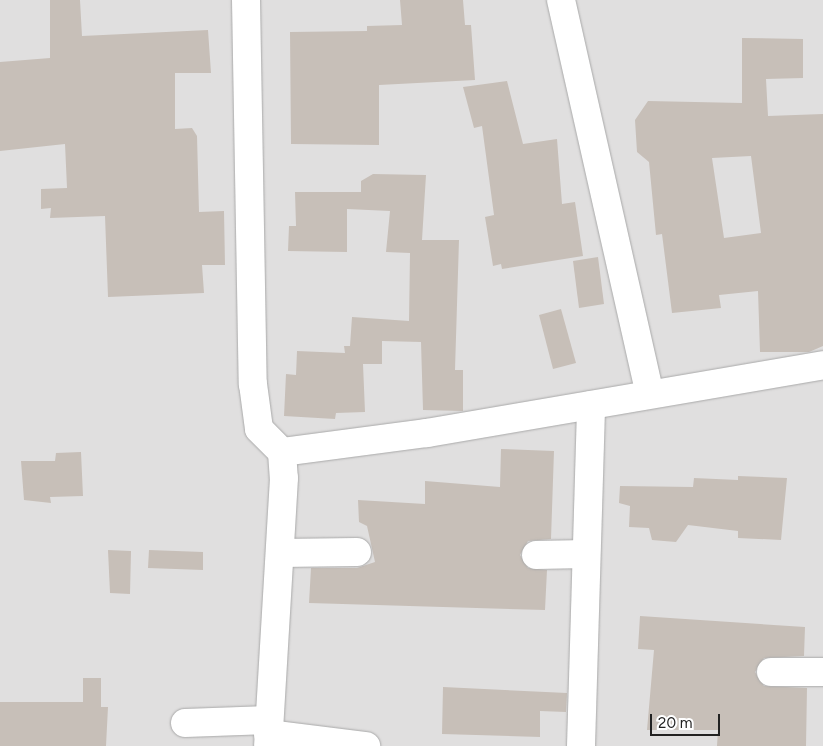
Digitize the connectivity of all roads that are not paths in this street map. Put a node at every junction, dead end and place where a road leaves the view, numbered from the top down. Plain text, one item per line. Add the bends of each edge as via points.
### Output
1 (246, 0) edge
2 (561, 0) edge
3 (823, 365) edge
4 (649, 392) junction
5 (591, 405) junction
6 (282, 452) junction
7 (357, 552) dead end
8 (280, 553) junction
9 (586, 554) junction
10 (536, 555) dead end
11 (771, 672) dead end
12 (823, 672) edge
13 (185, 723) dead end
14 (268, 733) edge
15 (366, 746) edge
16 (582, 746) edge

1 - 6 street via 253,384 260,429
2 - 4 street
3 - 4 street
4 - 5 street
5 - 6 street
5 - 9 street
6 - 8 street
7 - 8 street
8 - 14 street
9 - 10 street
9 - 16 street
11 - 12 street
13 - 14 street
14 - 15 street

